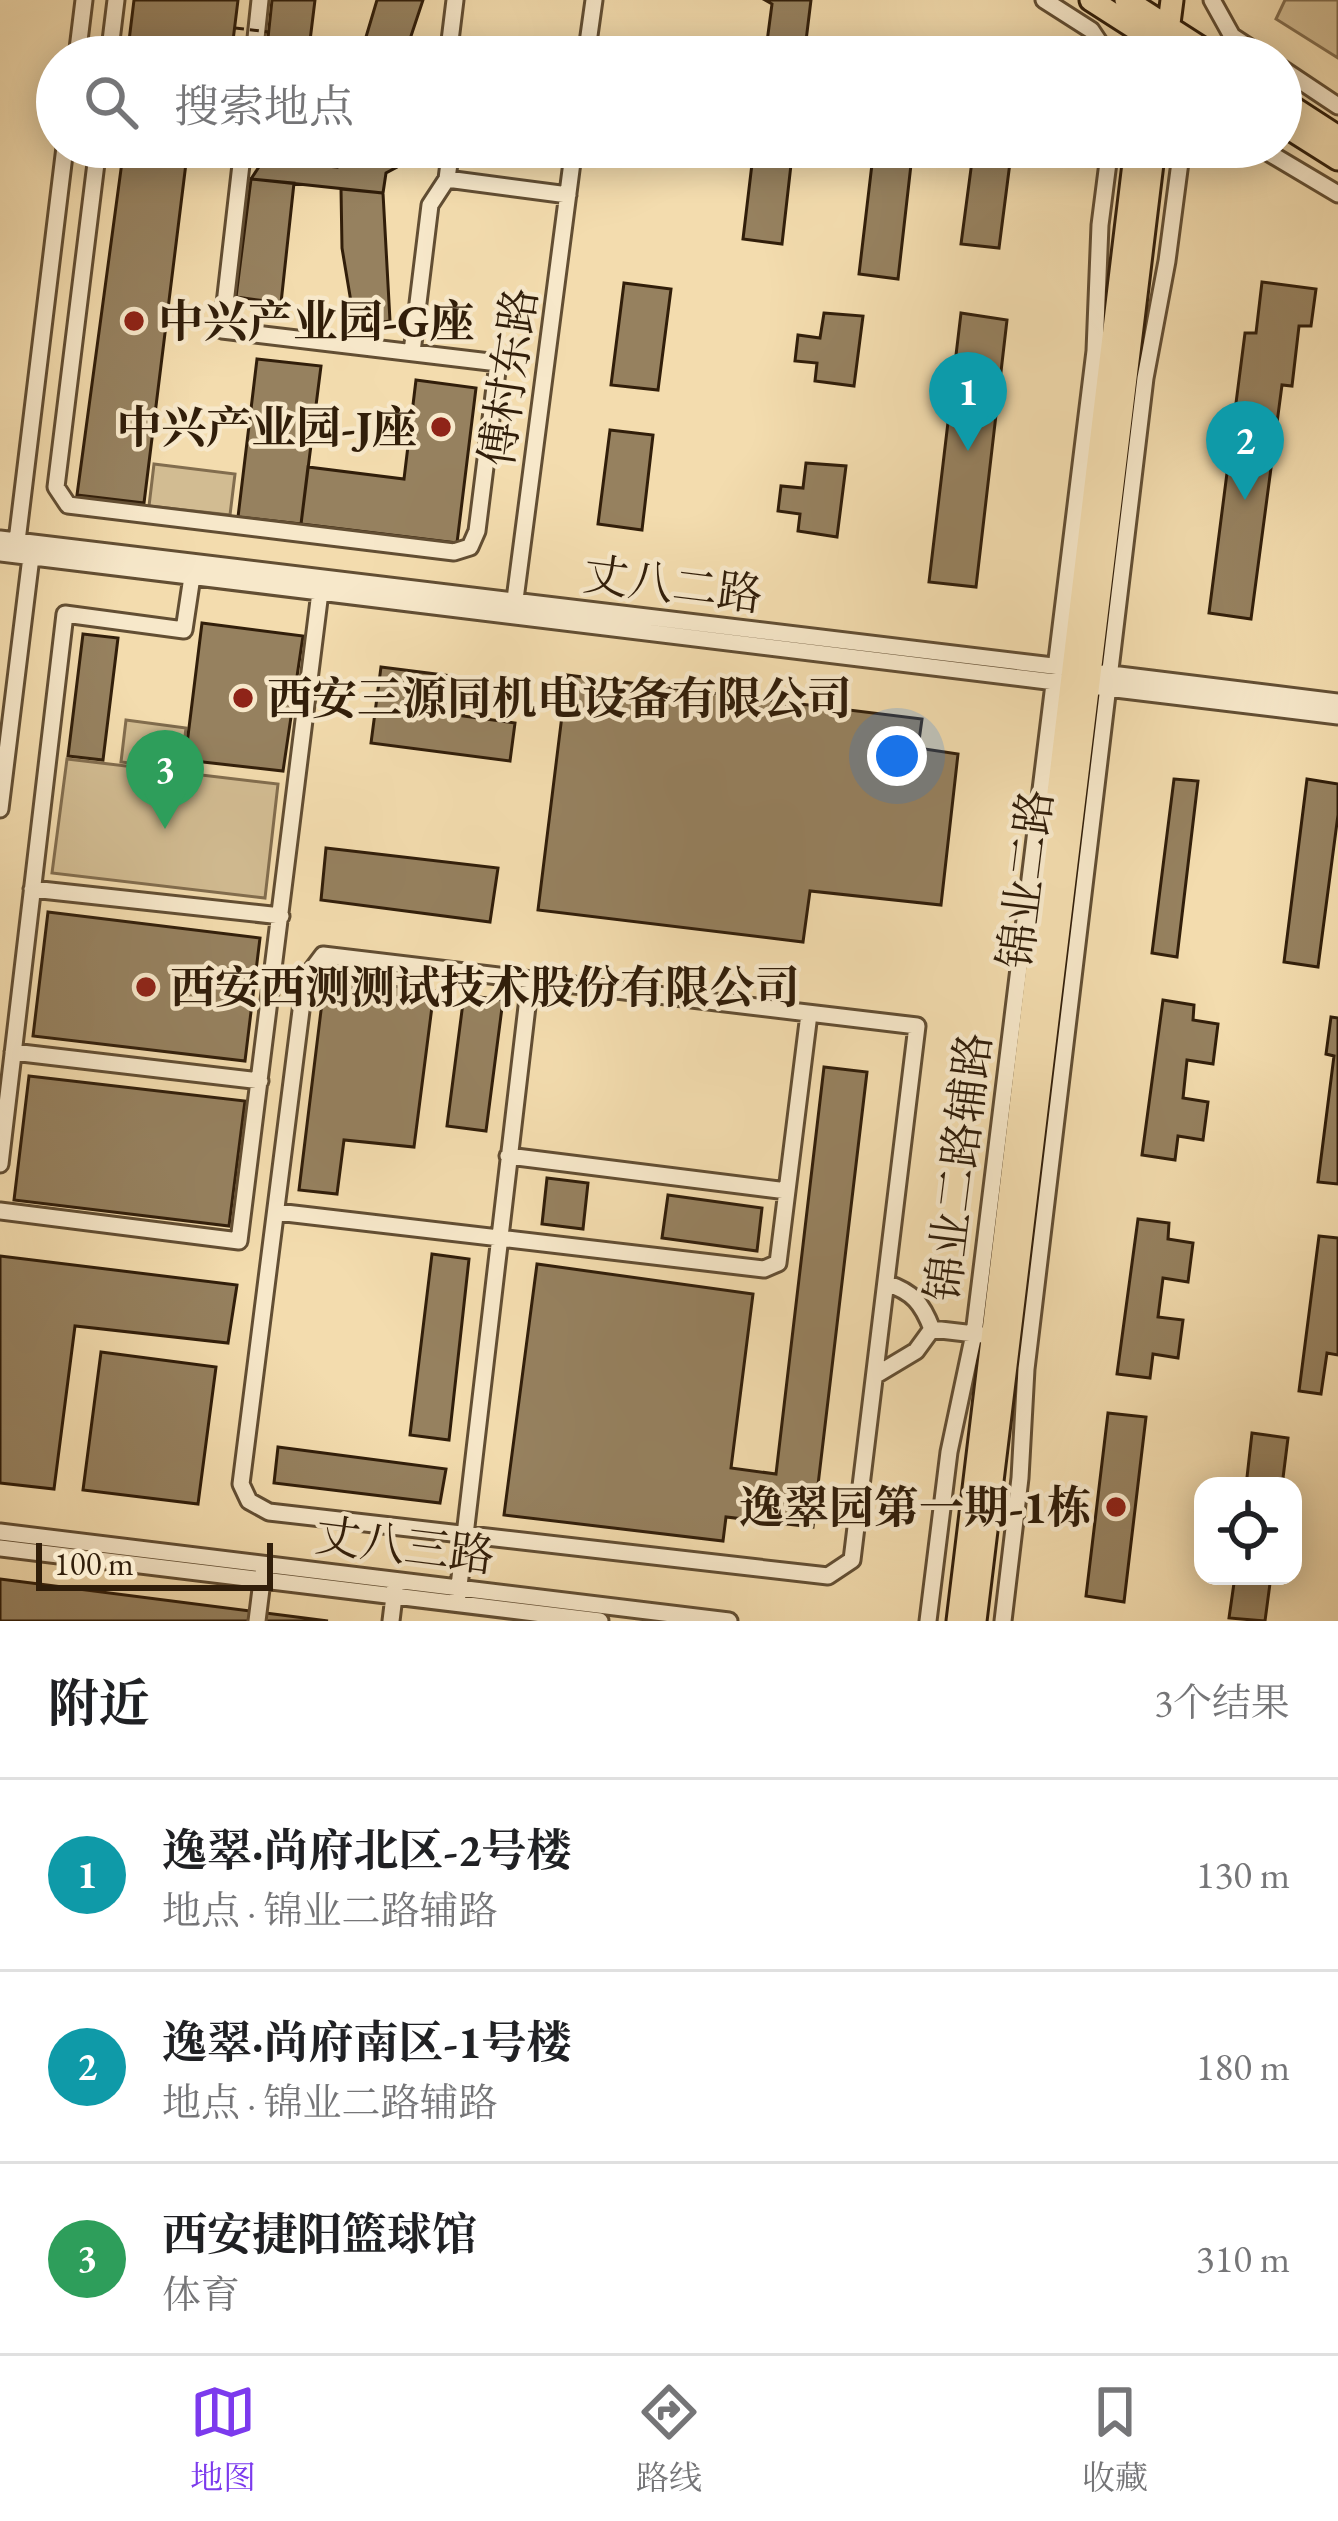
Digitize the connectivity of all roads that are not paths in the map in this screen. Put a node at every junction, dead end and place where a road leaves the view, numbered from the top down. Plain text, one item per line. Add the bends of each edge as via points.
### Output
1 (84, 0) edge
2 (116, 0) edge
3 (260, 0) edge
4 (455, 0) edge
5 (594, 0) edge
6 (1044, 0) edge
7 (1091, 0) edge
8 (1126, 0) edge
9 (1172, 0) edge
10 (1212, 0) edge
11 (79, 36) edge
12 (112, 36) edge
13 (256, 36) edge
14 (451, 36) edge
15 (589, 36) edge
16 (1095, 36) edge
17 (1156, 36) edge
18 (1158, 36) edge
19 (1161, 36) edge
20 (1232, 36) edge
21 (1302, 82) edge
22 (1338, 106) edge
23 (1302, 114) edge
24 (1302, 136) edge
25 (1338, 137) edge
26 (1338, 159) edge
27 (62, 168) edge
28 (95, 168) edge
29 (241, 168) edge
30 (448, 168) edge
31 (571, 168) edge
32 (1107, 168) edge
33 (1134, 168) edge
34 (1151, 168) edge
35 (1179, 168) edge
36 (1294, 168) edge
37 (447, 179) junction
38 (1338, 194) edge
39 (568, 195) junction
40 (412, 352) junction
41 (8, 540) edge
42 (0, 553) edge
43 (31, 556) junction
44 (193, 569) junction
45 (321, 585) junction
46 (513, 608) junction
47 (1081, 677) junction
48 (1338, 702) edge
49 (1338, 716) edge
50 (0, 809) edge
51 (32, 889) junction
52 (281, 916) junction
53 (530, 981) junction
54 (809, 1014) junction
55 (14, 1052) junction
56 (260, 1081) junction
57 (508, 1156) junction
58 (0, 1164) edge
59 (788, 1191) junction
60 (0, 1211) edge
61 (277, 1212) junction
62 (498, 1238) junction
63 (886, 1283) junction
64 (932, 1329) junction
65 (992, 1336) junction
66 (876, 1375) junction
67 (0, 1532) edge
68 (462, 1535) junction
69 (0, 1548) edge
70 (263, 1572) junction
71 (395, 1588) junction
72 (457, 1596) junction
73 (603, 1616) edge
74 (256, 1621) edge
75 (391, 1621) edge
76 (729, 1621) edge
77 (928, 1621) edge
78 (958, 1621) edge
79 (975, 1621) edge
80 (1003, 1621) edge

1 - 11 street
2 - 12 street
3 - 13 street
4 - 14 street
5 - 15 street
6 - 16 street
7 - 17 main road
8 - 18 main road
9 - 19 main road
10 - 20 street
21 - 22 street
23 - 25 main road
24 - 26 main road
27 - 41 street
28 - 40 street via 56,487 68,505 454,552 470,547 498,362
29 - 40 street via 222,329
30 - 37 street
31 - 39 street, 傅村东路
32 - 47 street, 锦业二路辅路
33 - 47 main road, 锦业二路
34 - 47 main road, 锦业二路
35 - 47 street, 锦业二路辅路 via 1145,378
36 - 38 street
37 - 39 street
37 - 40 street via 430,205
39 - 46 street, 傅村东路
41 - 43 street
41 - 44 street, 丈八二路
42 - 43 street, 丈八二路
43 - 44 street, 丈八二路
43 - 50 street
44 - 45 street, 丈八二路
44 - 51 street via 184,630 65,614
45 - 46 street, 丈八二路
45 - 52 street
46 - 47 street, 丈八二路
47 - 48 street, 丈八二路
47 - 49 street, 丈八二路
47 - 65 main road, 锦业二路
47 - 80 street, 锦业二路辅路
51 - 52 street
51 - 55 street
52 - 56 street
53 - 54 street
53 - 57 street
53 - 61 street via 323,955 305,979
54 - 59 street
54 - 63 street via 917,1026
55 - 56 street
55 - 58 street
56 - 60 street via 239,1241
57 - 59 street
57 - 62 street
59 - 62 street via 778,1263 764,1269
61 - 62 street
61 - 68 street via 241,1484 249,1501 269,1512
62 - 68 street
63 - 64 street via 922,1302
63 - 66 street
64 - 65 street
64 - 66 street via 916,1352
65 - 77 street, 锦业二路辅路 via 950,1452
65 - 78 main road, 锦业二路
65 - 79 main road, 锦业二路
66 - 68 street via 852,1560 828,1576
67 - 70 street, 丈八三路
68 - 72 street
69 - 70 street, 丈八三路
70 - 71 street, 丈八三路
70 - 74 street
71 - 72 street, 丈八三路
71 - 75 street
72 - 73 street, 丈八三路
73 - 76 street, 丈八三路

